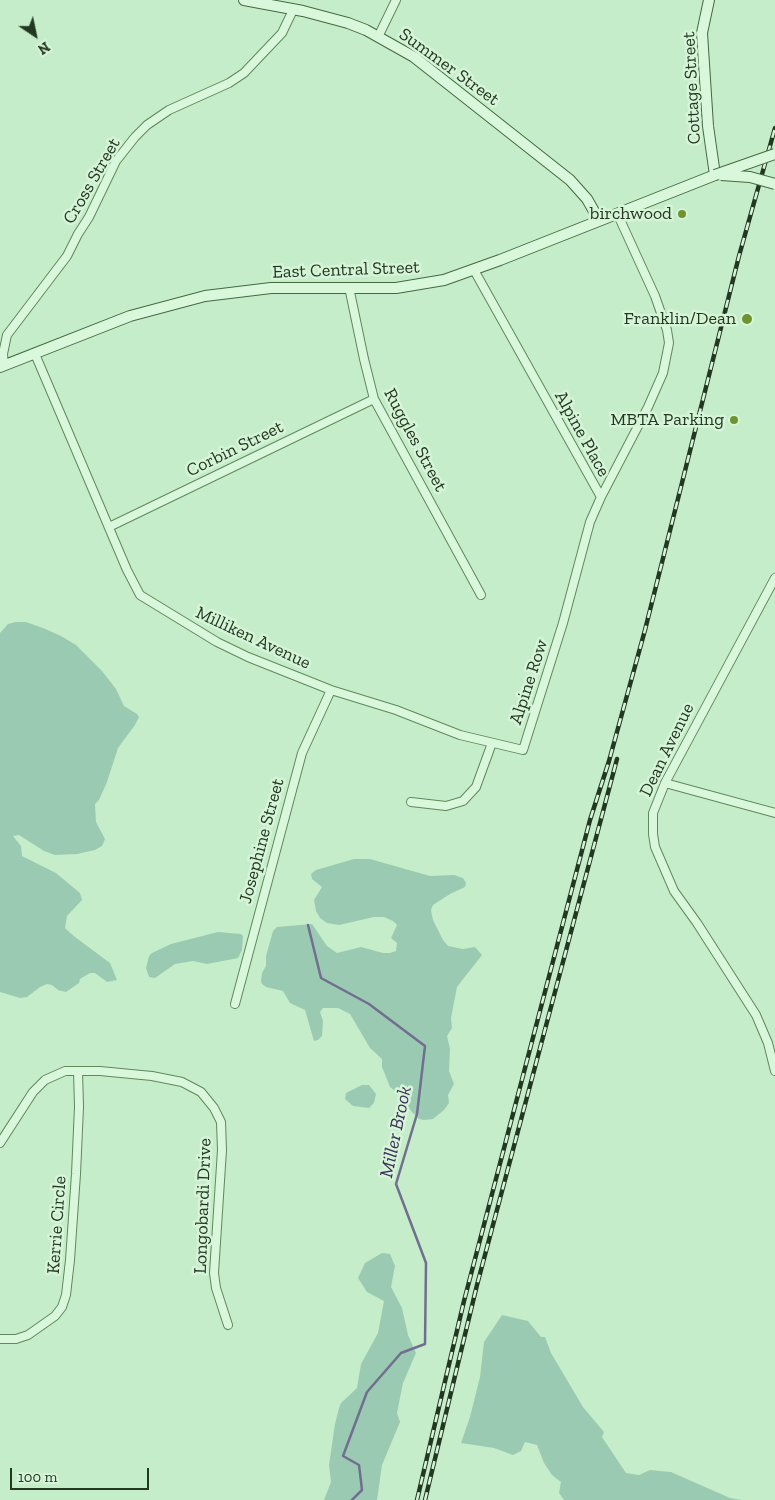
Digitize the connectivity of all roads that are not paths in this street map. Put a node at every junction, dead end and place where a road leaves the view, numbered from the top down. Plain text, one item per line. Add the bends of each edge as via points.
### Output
1 (244, 0) edge
2 (249, 0) edge
3 (396, 0) edge
4 (709, 0) edge
5 (293, 10) junction
6 (378, 37) junction
7 (775, 154) edge
8 (714, 175) junction
9 (775, 184) edge
10 (617, 213) junction
11 (598, 220) junction
12 (474, 270) junction
13 (349, 287) junction
14 (35, 354) junction
15 (2, 366) edge
16 (374, 399) junction
17 (601, 497) junction
18 (109, 527) junction
19 (775, 578) edge
20 (481, 595) dead end
21 (563, 623) joint
22 (331, 690) junction
23 (492, 743) junction
24 (523, 750) joint
25 (665, 783) junction
26 (411, 802) dead end
27 (775, 813) edge
28 (235, 1004) dead end
29 (78, 1071) junction
30 (775, 1071) edge
31 (0, 1143) edge
32 (228, 1324) dead end
33 (0, 1339) edge

1 - 2 main road, Summer Street
2 - 5 main road, Summer Street
3 - 6 street
4 - 8 main road, Cottage Street via 702,33
5 - 6 main road, Summer Street via 348,24
5 - 15 street, Cross Street via 282,33 244,73 169,110 135,137 116,161 66,256 8,335
6 - 11 main road, Summer Street via 414,57 570,180 587,199
7 - 8 main road, East Central Street, bridge
8 - 9 main road, bridge via 750,177
8 - 10 main road, East Central Street
10 - 11 main road, East Central Street
10 - 17 street via 655,296 669,343 663,373 648,407
11 - 12 main road, East Central Street
12 - 13 main road, East Central Street via 419,286
12 - 17 street, Alpine Place
13 - 14 main road, East Central Street via 272,288 206,296 130,316
13 - 16 street, Ruggles Street
14 - 15 main road, East Central Street
14 - 18 street, Milliken Avenue
16 - 18 street, Corbin Street
16 - 20 street, Ruggles Street
17 - 21 street, Alpine Place via 590,522
18 - 22 street, Milliken Avenue via 140,595 217,642
19 - 25 street, Dean Avenue
21 - 24 street, Alpine Row
22 - 23 street, Milliken Avenue
22 - 28 street, Josephine Street via 302,753
23 - 24 street, Milliken Avenue
23 - 26 street via 476,787 463,801 446,806
25 - 27 street
25 - 30 street, Dean Avenue via 653,813 654,840 662,865 674,891 756,1016 768,1043
29 - 31 street, Longobardi Drive via 54,1075 38,1086
29 - 32 street, Longobardi Drive via 152,1076 182,1082 201,1092 214,1108 221,1122 222,1139 214,1273
29 - 33 street, Kerrie Circle via 77,1166 66,1295 55,1316 28,1335

